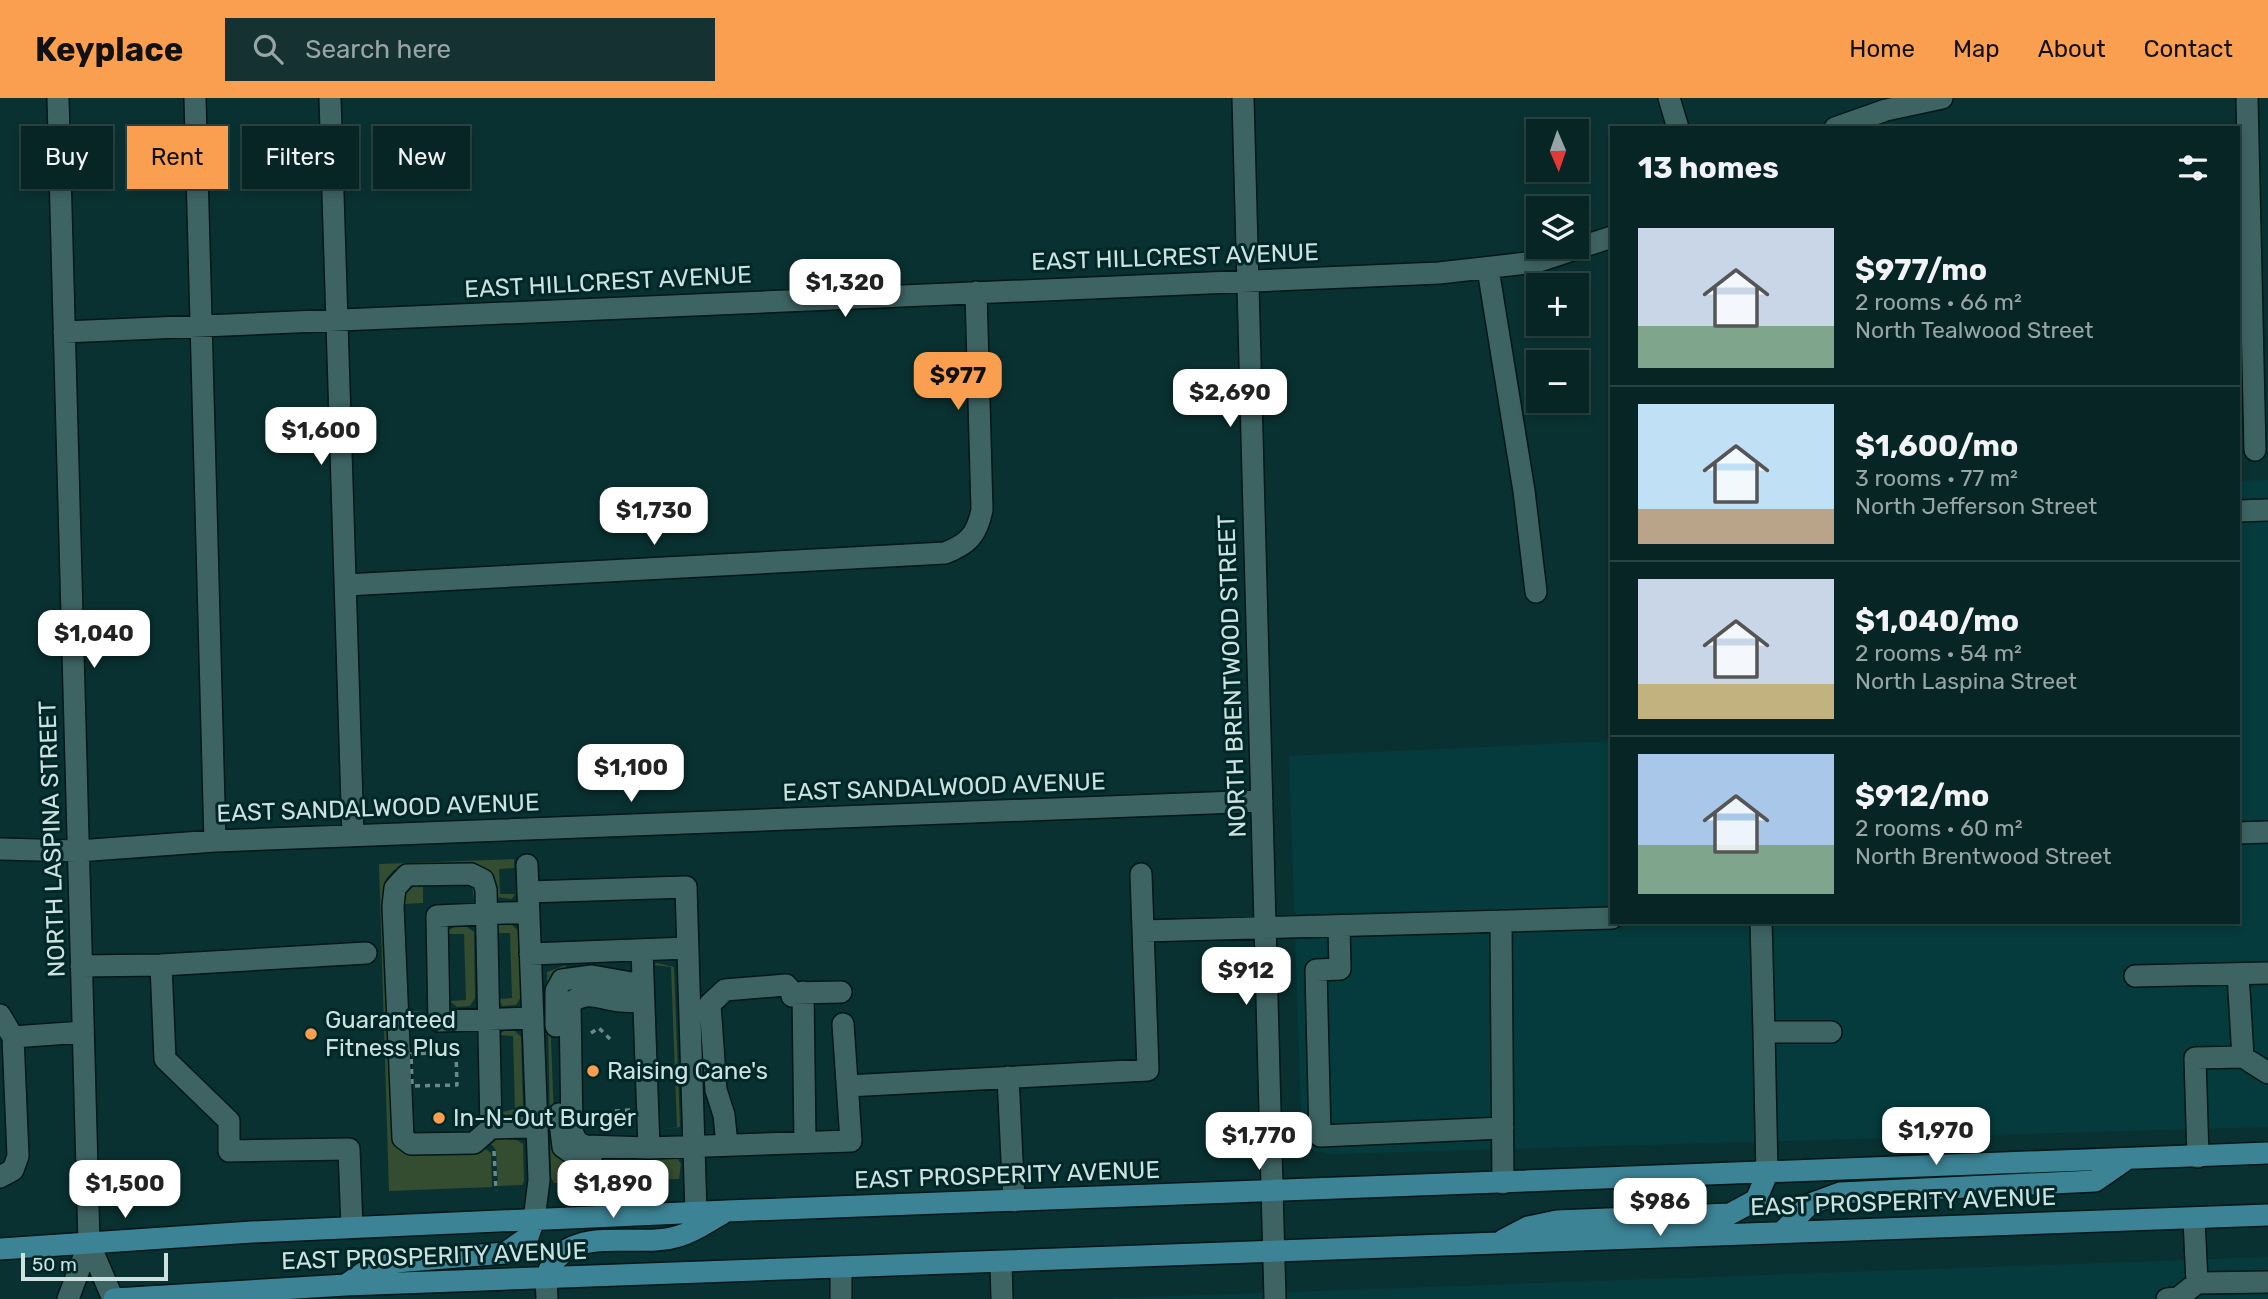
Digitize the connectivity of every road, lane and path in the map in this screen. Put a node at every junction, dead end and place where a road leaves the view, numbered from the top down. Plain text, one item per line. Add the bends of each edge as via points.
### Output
1 (58, 98) edge
2 (195, 98) edge
3 (330, 98) edge
4 (1243, 98) edge
5 (1669, 98) edge
6 (1942, 98) edge
7 (2247, 98) edge
8 (1677, 126) edge
9 (1841, 126) edge
10 (1610, 238) edge
11 (1488, 269) junction
12 (1247, 280) junction
13 (976, 292) junction
14 (337, 321) junction
15 (202, 326) junction
16 (64, 332) junction
17 (2245, 337) edge
18 (2260, 371) edge
19 (2255, 450) dead end
20 (2268, 510) edge
21 (2240, 511) edge
22 (346, 585) junction
23 (1536, 592) dead end
24 (1262, 801) junction
25 (2268, 832) edge
26 (2240, 833) edge
27 (353, 836) junction
28 (215, 841) junction
29 (0, 849) edge
30 (78, 851) junction
31 (527, 865) dead end
32 (1141, 874) dead end
33 (529, 902) junction
34 (485, 914) junction
35 (1610, 918) edge
36 (1501, 921) junction
37 (1761, 924) edge
38 (1339, 926) junction
39 (1265, 928) junction
40 (1143, 931) junction
41 (688, 948) junction
42 (642, 950) junction
43 (366, 953) dead end
44 (530, 954) junction
45 (162, 965) junction
46 (81, 966) junction
47 (2268, 973) edge
48 (2238, 974) junction
49 (2135, 976) dead end
50 (841, 992) dead end
51 (643, 993) junction
52 (798, 993) junction
53 (0, 1015) edge
54 (533, 1018) junction
55 (596, 1018) dead end
56 (488, 1019) junction
57 (843, 1024) dead end
58 (599, 1028) junction
59 (83, 1032) junction
60 (1764, 1032) junction
61 (1831, 1032) dead end
62 (585, 1034) dead end
63 (612, 1041) dead end
64 (9, 1046) edge
65 (2243, 1057) junction
66 (457, 1068) junction
67 (466, 1068) dead end
68 (2268, 1073) edge
69 (1008, 1077) junction
70 (848, 1086) junction
71 (536, 1127) junction
72 (1503, 1128) junction
73 (491, 1138) junction
74 (805, 1142) junction
75 (727, 1145) junction
76 (694, 1146) junction
77 (649, 1148) junction
78 (2268, 1153) edge
79 (2198, 1157) junction
80 (617, 1160) dead end
81 (2126, 1160) junction
82 (1767, 1174) junction
83 (0, 1177) edge
84 (1503, 1183) junction
85 (618, 1186) dead end
86 (496, 1191) dead end
87 (1273, 1192) junction
88 (1014, 1201) junction
89 (727, 1211) junction
90 (696, 1213) junction
91 (2268, 1215) edge
92 (2194, 1219) junction
93 (534, 1220) junction
94 (352, 1227) junction
95 (1782, 1232) junction
96 (89, 1243) junction
97 (1498, 1243) junction
98 (0, 1249) edge
99 (1274, 1252) junction
100 (1001, 1262) junction
101 (841, 1267) junction
102 (2268, 1282) edge
103 (345, 1285) junction
104 (546, 1288) edge
105 (2197, 1291) edge
106 (2222, 1291) edge
107 (68, 1299) edge
108 (113, 1299) edge
109 (841, 1299) edge
110 (1002, 1299) edge
111 (1275, 1299) edge
112 (2167, 1299) edge

1 - 16 street, NORTH LASPINA STREET
2 - 15 street
3 - 14 street
4 - 12 street, NORTH BRENTWOOD STREET
5 - 8 street
6 - 9 street
7 - 17 street
10 - 11 street, EAST HILLCREST AVENUE via 1536,262
11 - 12 street, EAST HILLCREST AVENUE
11 - 23 street
12 - 13 street, EAST HILLCREST AVENUE
12 - 24 street, NORTH BRENTWOOD STREET
13 - 14 street, EAST HILLCREST AVENUE
13 - 22 street via 982,510 972,539 945,553
14 - 15 street, EAST HILLCREST AVENUE
14 - 22 street
15 - 16 street, EAST HILLCREST AVENUE
15 - 28 street
16 - 30 street, NORTH LASPINA STREET
17 - 18 street
18 - 19 street
20 - 21 street
22 - 27 street
24 - 27 street, EAST SANDALWOOD AVENUE
24 - 39 street, NORTH BRENTWOOD STREET
25 - 26 street
27 - 28 street, EAST SANDALWOOD AVENUE
28 - 30 street, EAST SANDALWOOD AVENUE
29 - 30 street, EAST SANDALWOOD AVENUE
30 - 46 street, NORTH LASPINA STREET
31 - 33 street
32 - 40 street
33 - 34 street
33 - 41 street via 686,887
33 - 44 street
34 - 56 street
34 - 56 street via 436,916 439,1021
34 - 73 street via 483,880 471,874 414,874 403,877 395,888 401,1134 411,1144 474,1143
35 - 36 street
36 - 38 street
36 - 72 street
37 - 60 street
38 - 39 street
38 - 72 street via 1340,969 1316,970 1320,1136
39 - 40 street
39 - 87 street, NORTH BRENTWOOD STREET
40 - 69 street via 1148,1070
41 - 42 street
41 - 76 street
42 - 44 street
42 - 51 street
43 - 45 street
44 - 54 street
45 - 46 street
45 - 94 street via 165,1059 229,1121 229,1152 349,1149
46 - 59 street, NORTH LASPINA STREET
47 - 48 street
48 - 49 street
48 - 65 street
50 - 52 street
51 - 77 street
51 - 77 street via 618,1001 580,995 570,1003 572,1118 577,1142 585,1146
52 - 74 street
52 - 75 street via 790,999 727,1003 716,997 710,1004 716,1090
53 - 64 street
54 - 56 street
54 - 71 street
55 - 58 path
56 - 73 street
57 - 70 street
58 - 62 path
58 - 63 path
59 - 64 street
59 - 96 street, NORTH LASPINA STREET
60 - 61 street
60 - 82 street
64 - 83 street via 18,1156 13,1170
65 - 68 street
65 - 79 street via 2195,1058
66 - 66 path via 456,1052 411,1054 412,1086 457,1085
66 - 67 path
69 - 70 street
69 - 88 street
70 - 74 street via 851,1140
71 - 73 street
71 - 93 street via 539,1180
72 - 84 street
73 - 86 path
74 - 75 street
75 - 76 street
76 - 77 street
76 - 90 street
78 - 79 main road, EAST PROSPERITY AVENUE
79 - 81 main road, EAST PROSPERITY AVENUE
80 - 85 path
81 - 82 main road, EAST PROSPERITY AVENUE
81 - 95 main road via 2095,1181 1840,1193 1810,1204
82 - 84 main road, EAST PROSPERITY AVENUE
82 - 97 main road via 1756,1200 1730,1214 1557,1221 1528,1227
84 - 87 main road, EAST PROSPERITY AVENUE
87 - 88 main road, EAST PROSPERITY AVENUE
87 - 99 street, NORTH BRENTWOOD STREET
88 - 89 main road, EAST PROSPERITY AVENUE
89 - 90 main road, EAST PROSPERITY AVENUE
89 - 104 main road via 678,1237 574,1246 551,1262
90 - 93 main road, EAST PROSPERITY AVENUE
91 - 92 main road, EAST PROSPERITY AVENUE
92 - 95 main road, EAST PROSPERITY AVENUE
92 - 105 street
93 - 94 main road, EAST PROSPERITY AVENUE
93 - 103 main road via 528,1237 505,1253 382,1265
94 - 96 main road, EAST PROSPERITY AVENUE
95 - 97 main road, EAST PROSPERITY AVENUE
96 - 98 main road, EAST PROSPERITY AVENUE
96 - 107 street, NORTH LASPINA STREET
96 - 108 street, NORTH LASPINA STREET
97 - 99 main road, EAST PROSPERITY AVENUE
99 - 100 main road, EAST PROSPERITY AVENUE
99 - 111 street, NORTH BRENTWOOD STREET
100 - 101 main road, EAST PROSPERITY AVENUE
100 - 110 street
101 - 104 main road, EAST PROSPERITY AVENUE
101 - 109 street
102 - 106 street
103 - 104 main road, EAST PROSPERITY AVENUE
103 - 108 main road, EAST PROSPERITY AVENUE
105 - 106 street
105 - 112 street

